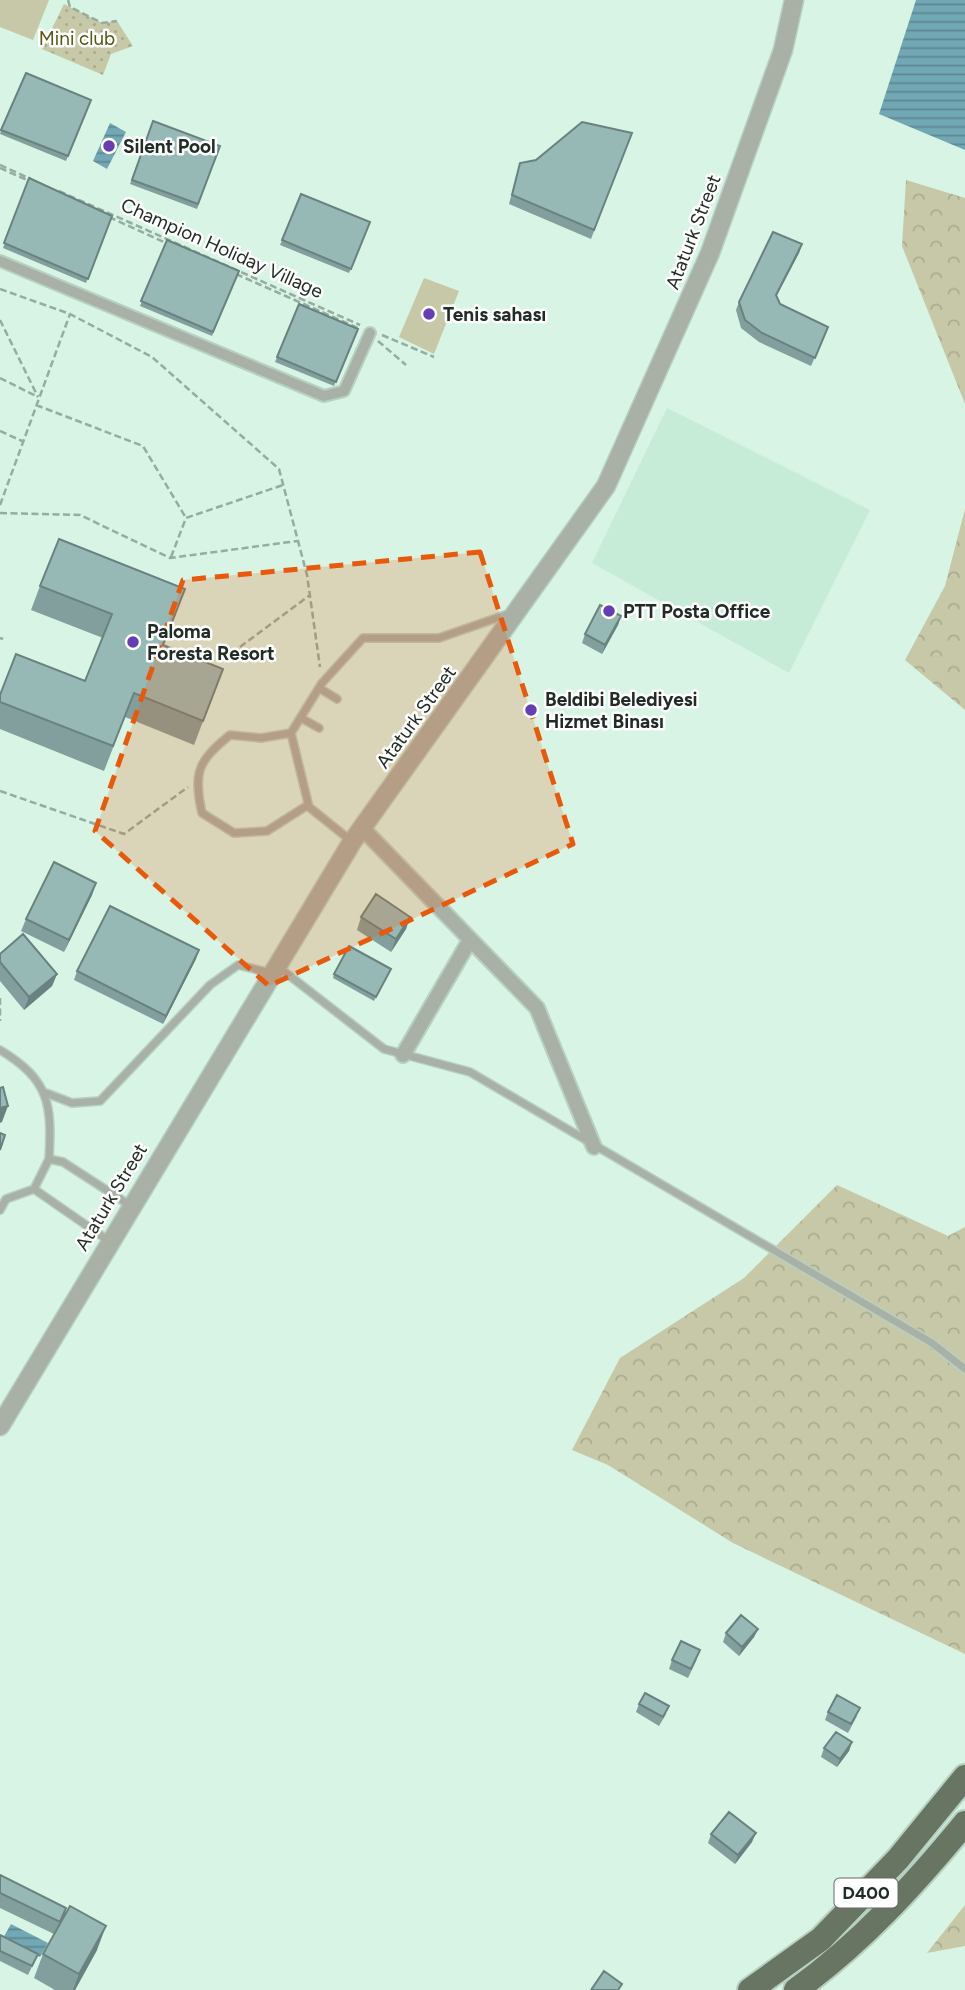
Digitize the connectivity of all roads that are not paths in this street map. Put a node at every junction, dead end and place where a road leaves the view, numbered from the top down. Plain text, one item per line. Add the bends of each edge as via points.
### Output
1 (794, 0) edge
2 (0, 261) edge
3 (370, 331) road end
4 (518, 610) junction
5 (321, 686) junction
6 (337, 699) dead end
7 (301, 718) junction
8 (319, 728) dead end
9 (291, 733) junction
10 (308, 804) junction
11 (357, 835) junction
12 (470, 940) junction
13 (274, 970) junction
14 (0, 1050) edge
15 (403, 1055) junction
16 (46, 1093) junction
17 (594, 1147) junction
18 (49, 1159) junction
19 (34, 1189) junction
20 (131, 1206) junction
21 (0, 1210) edge
22 (109, 1241) junction
23 (965, 1369) edge
24 (0, 1426) edge
25 (965, 1777) edge
26 (965, 1823) edge
27 (750, 1990) edge
28 (796, 1990) edge

1 - 4 street, Ataturk Street via 783,50 710,253 636,423 606,486
2 - 3 street via 324,396 344,391
4 - 5 lane via 439,638 363,638
4 - 11 street, Ataturk Street
5 - 6 lane
5 - 7 lane
7 - 8 lane
7 - 9 lane
9 - 10 lane
9 - 10 lane via 261,738 230,735 206,755 195,781 202,813 233,833 267,831
10 - 11 lane
11 - 12 street
11 - 13 street, Ataturk Street
12 - 15 street
12 - 17 street via 537,1008
13 - 15 lane via 384,1049
13 - 16 lane via 238,965 210,985 100,1101 72,1102
13 - 20 street, Ataturk Street
14 - 16 lane via 18,1060
15 - 17 lane via 470,1072
16 - 18 lane via 51,1119
17 - 23 lane via 932,1343
18 - 19 lane
18 - 20 lane via 63,1161
19 - 21 lane via 6,1199
19 - 22 lane
20 - 22 street, Ataturk Street
22 - 24 street, Ataturk Street
25 - 27 highway, D400 via 898,1859 821,1939
26 - 28 highway, D400 via 920,1878 842,1957

